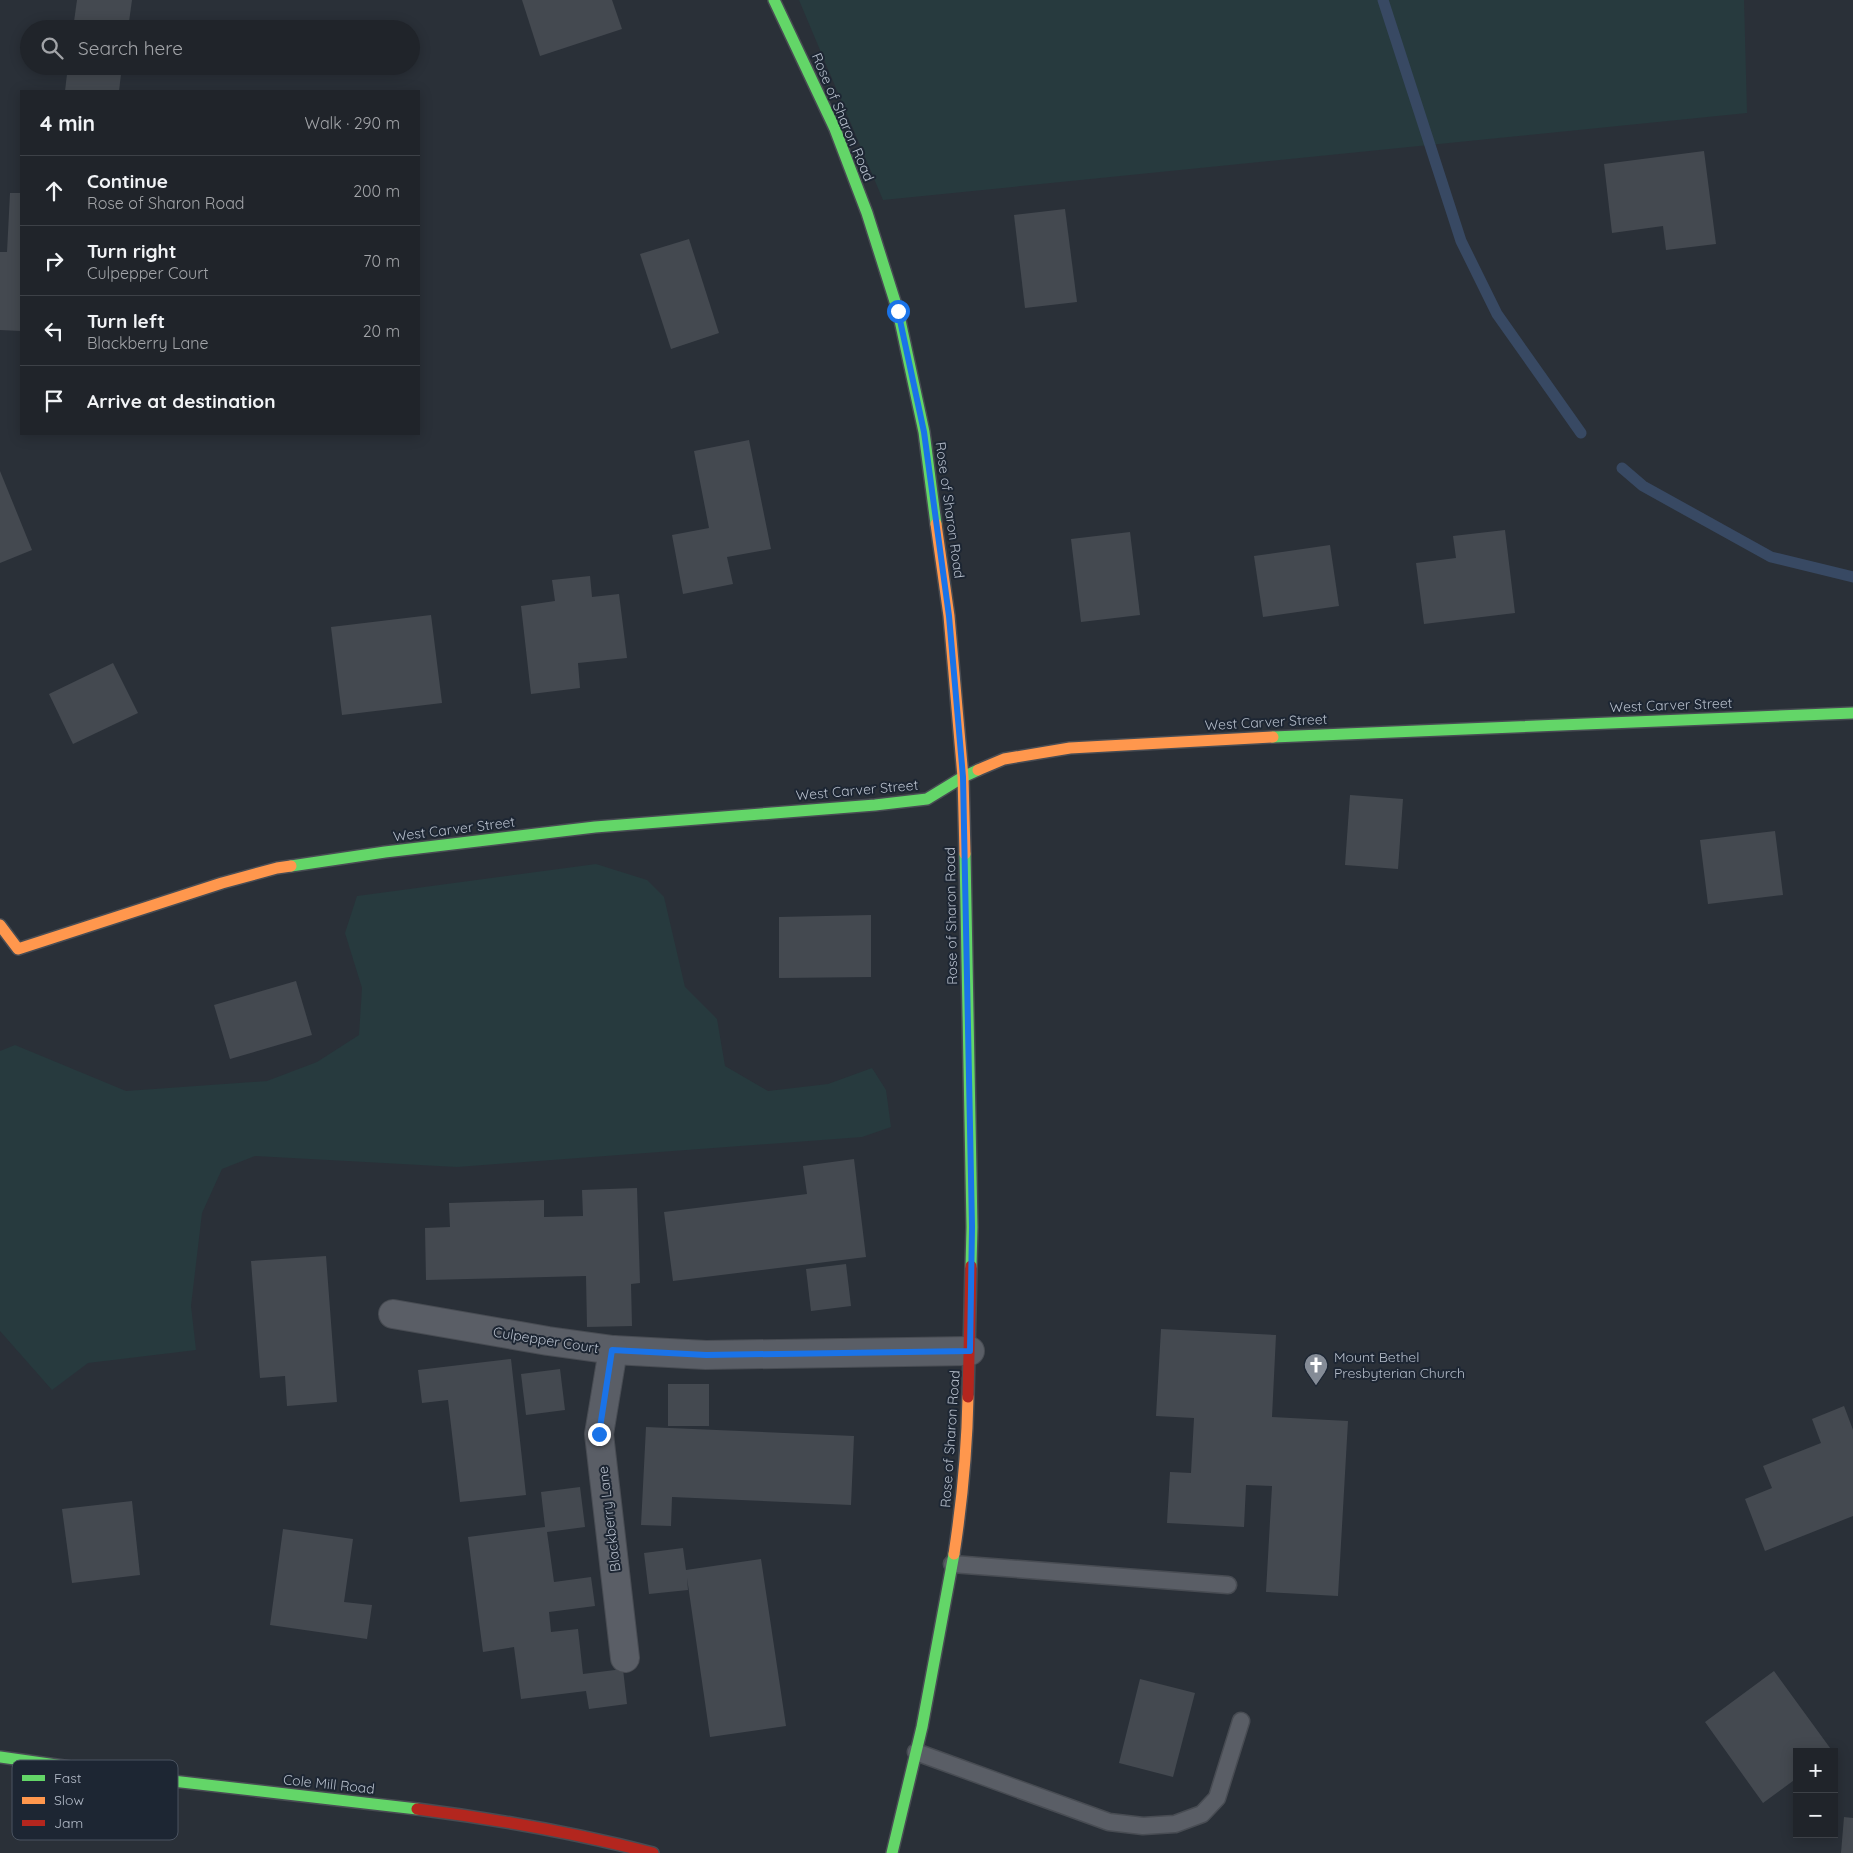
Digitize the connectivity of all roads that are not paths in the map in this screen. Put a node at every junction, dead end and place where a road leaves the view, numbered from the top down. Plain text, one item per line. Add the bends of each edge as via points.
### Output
1 (774, 0) edge
2 (1853, 713) edge
3 (963, 777) junction
4 (0, 925) edge
5 (392, 1314) dead end
6 (612, 1350) junction
7 (970, 1351) junction
8 (952, 1564) junction
9 (1228, 1585) dead end
10 (625, 1658) dead end
11 (1241, 1721) dead end
12 (916, 1752) junction
13 (0, 1757) edge
14 (20, 1760) edge
15 (178, 1782) edge
16 (653, 1853) edge
17 (892, 1853) edge

1 - 3 street, Rose of Sharon Road via 835,130 867,213 898,311 927,451 949,616
2 - 3 street, West Carver Street via 1360,732 1070,748 1004,759
3 - 4 street, West Carver Street via 926,799 595,827 277,868 18,949
3 - 7 street, Rose of Sharon Road via 972,1217
5 - 6 street, Culpepper Court
6 - 7 street, Culpepper Court via 706,1355
6 - 10 street, Blackberry Lane via 599,1434
7 - 8 street, Rose of Sharon Road via 967,1434
8 - 9 lane
8 - 12 street, Rose of Sharon Road
11 - 12 lane via 1217,1798 1202,1814 1175,1824 1143,1826 1109,1822
12 - 17 street, Rose of Sharon Road
13 - 14 street, Cole Mill Road
15 - 16 street, Cole Mill Road via 415,1809 550,1829

